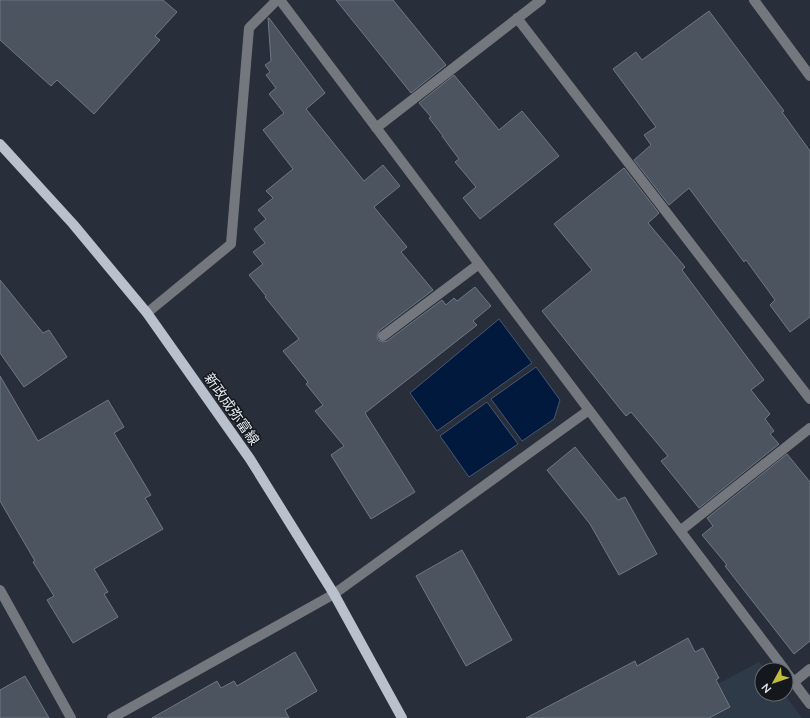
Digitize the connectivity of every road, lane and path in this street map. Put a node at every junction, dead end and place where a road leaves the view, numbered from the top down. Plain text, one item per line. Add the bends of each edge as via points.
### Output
1 (277, 0) edge
2 (280, 0) edge
3 (541, 0) edge
4 (754, 0) edge
5 (517, 18) junction
6 (810, 76) edge
7 (376, 128) junction
8 (0, 144) edge
9 (479, 264) junction
10 (148, 313) junction
11 (383, 336) dead end
12 (810, 399) edge
13 (588, 410) junction
14 (810, 428) edge
15 (680, 531) junction
16 (0, 590) edge
17 (334, 594) junction
18 (778, 662) edge
19 (810, 669) edge
20 (794, 682) joint
21 (810, 704) edge
22 (71, 718) edge
23 (112, 718) edge
24 (402, 718) edge

1 - 10 street via 249,28 231,244
2 - 7 street
3 - 5 street
4 - 6 street
5 - 7 street
5 - 12 street
7 - 9 street
8 - 10 main road, 新政成弥富線 via 73,224
9 - 11 street
9 - 13 street
10 - 17 main road, 新政成弥富線 via 250,459
13 - 15 street
13 - 17 street
14 - 15 street
15 - 18 street
16 - 22 street
17 - 23 street
17 - 24 main road, 新政成弥富線
19 - 20 street
20 - 21 street

